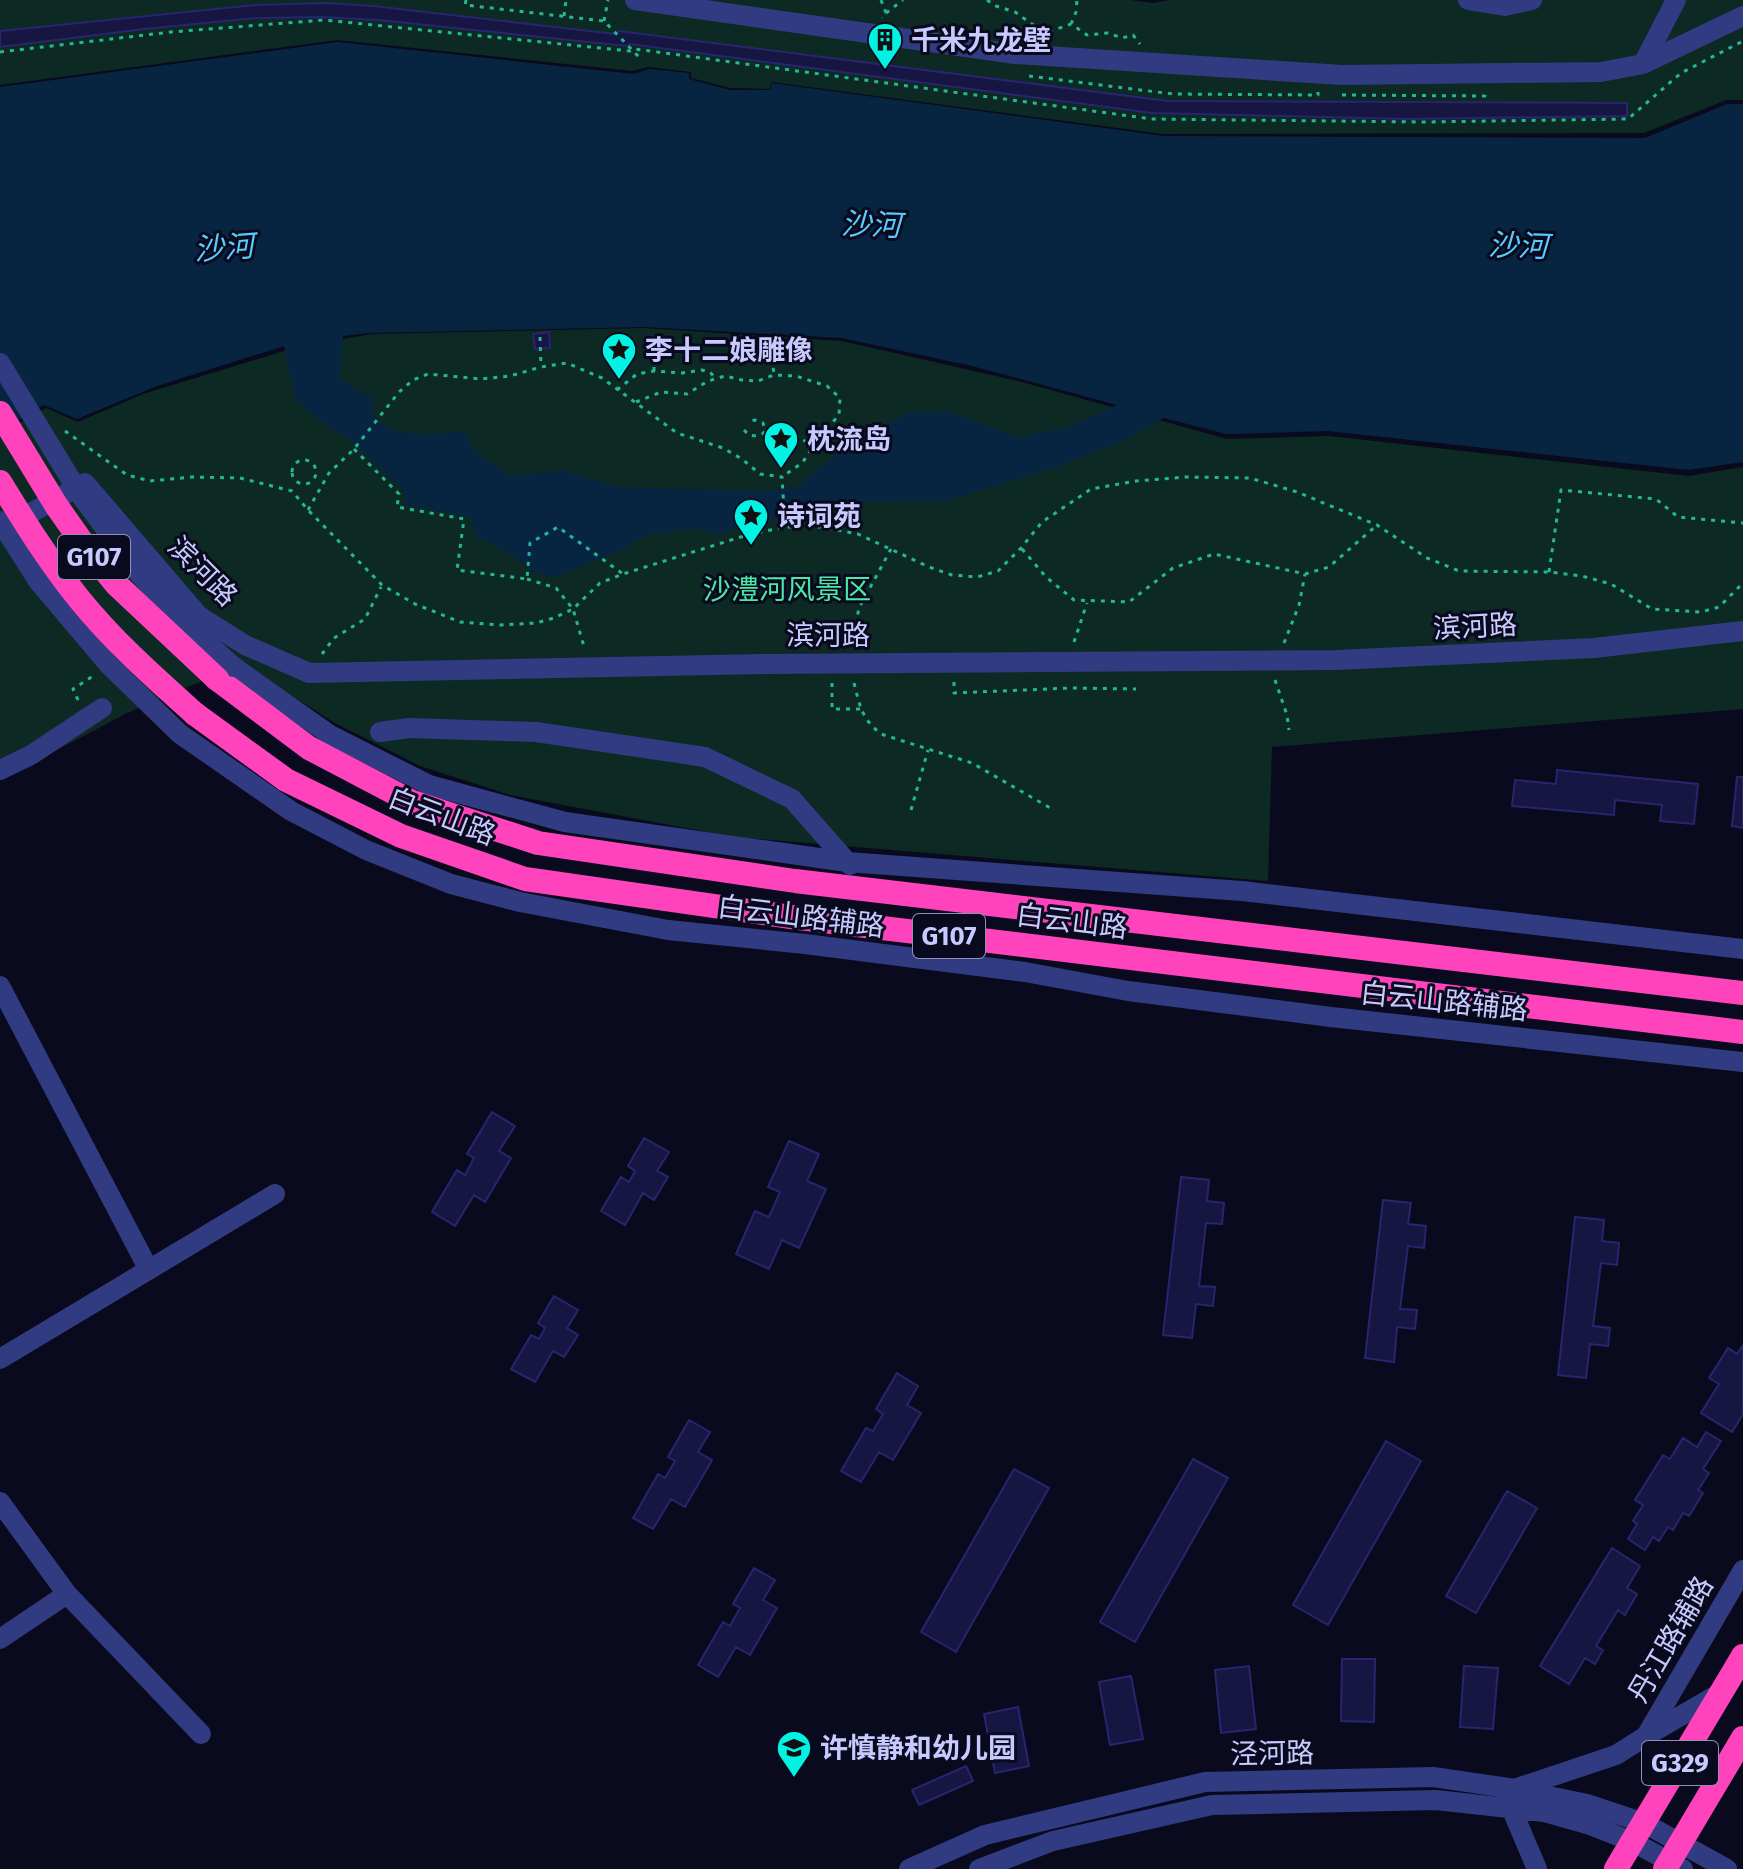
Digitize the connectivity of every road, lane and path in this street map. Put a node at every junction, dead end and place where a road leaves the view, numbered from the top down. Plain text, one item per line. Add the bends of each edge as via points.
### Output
1 (466, 0) edge
2 (566, 0) edge
3 (608, 0) edge
4 (635, 0) edge
5 (903, 0) edge
6 (987, 0) edge
7 (1077, 0) edge
8 (1468, 0) edge
9 (1532, 0) edge
10 (1673, 7) edge
11 (886, 13) dead end
12 (564, 16) junction
13 (1743, 16) edge
14 (604, 21) junction
15 (1071, 24) junction
16 (1697, 38) junction
17 (1743, 41) edge
18 (632, 50) junction
19 (0, 52) edge
20 (639, 57) dead end
21 (1157, 63) junction
22 (1643, 64) junction
23 (1028, 76) dead end
24 (1318, 95) dead end
25 (1342, 96) dead end
26 (1485, 96) dead end
27 (540, 337) dead end
28 (654, 344) dead end
29 (771, 348) dead end
30 (0, 363) edge
31 (541, 367) junction
32 (654, 371) junction
33 (774, 375) junction
34 (716, 379) junction
35 (617, 390) junction
36 (635, 402) junction
37 (0, 413) edge
38 (749, 421) dead end
39 (744, 430) dead end
40 (65, 431) dead end
41 (765, 431) junction
42 (813, 448) junction
43 (354, 449) junction
44 (782, 477) junction
45 (315, 478) junction
46 (296, 481) junction
47 (325, 481) junction
48 (0, 482) edge
49 (292, 491) junction
50 (308, 510) junction
51 (0, 521) edge
52 (1743, 523) edge
53 (785, 524) junction
54 (1377, 525) junction
55 (0, 530) edge
56 (1021, 548) junction
57 (891, 549) junction
58 (1549, 572) junction
59 (623, 574) junction
60 (527, 579) junction
61 (1743, 583) edge
62 (382, 585) junction
63 (573, 609) junction
64 (1743, 631) edge
65 (954, 662) junction
66 (840, 663) junction
67 (109, 665) junction
68 (589, 666) junction
69 (226, 673) junction
70 (309, 673) junction
71 (1136, 689) dead end
72 (861, 709) junction
73 (95, 713) joint
74 (380, 732) dead end
75 (928, 750) junction
76 (4, 765) edge
77 (1052, 809) dead end
78 (911, 810) dead end
79 (847, 862) junction
80 (871, 890) junction
81 (1743, 949) edge
82 (0, 986) edge
83 (1743, 993) edge
84 (1743, 1032) edge
85 (1743, 1062) edge
86 (275, 1194) dead end
87 (149, 1270) junction
88 (0, 1359) edge
89 (0, 1502) edge
90 (1743, 1570) edge
91 (67, 1594) junction
92 (0, 1639) edge
93 (1743, 1656) edge
94 (1722, 1692) junction
95 (201, 1734) dead end
96 (1646, 1736) junction
97 (1743, 1738) edge
98 (1515, 1789) junction
99 (1512, 1810) junction
100 (1638, 1832) junction
101 (1674, 1861) edge
102 (909, 1869) edge
103 (979, 1869) edge
104 (1537, 1869) edge
105 (1616, 1869) edge
106 (1727, 1869) edge

1 - 12 path via 465,5
2 - 12 path
3 - 14 path
4 - 21 street via 1015,54
5 - 11 path
6 - 15 path via 1036,27 1051,31
7 - 15 path
8 - 9 street via 1505,6
10 - 16 street via 1674,28
10 - 22 street
12 - 14 path
13 - 16 street
14 - 18 path
15 - 21 path via 1087,35 1133,35
16 - 22 street
17 - 18 path via 1681,73 1628,119 1424,122 1152,119
18 - 19 path via 324,20
18 - 20 path
21 - 22 street via 1342,75 1601,72
23 - 24 path via 1173,94
25 - 26 path
27 - 31 path
28 - 32 path
29 - 33 path
30 - 69 street, bridge via 81,496 141,576
31 - 35 path via 567,363
31 - 43 path via 481,379 428,374 413,380
32 - 34 path via 702,370
32 - 35 path via 637,374
33 - 34 path via 758,381
33 - 42 path via 827,386 840,398 839,415
34 - 36 path via 687,394 661,392
35 - 36 path
36 - 44 path via 677,433 723,448 760,474
37 - 69 highway, G107, bridge via 56,505 117,585
38 - 41 path via 763,423
39 - 41 path via 758,436
40 - 49 path via 127,475 150,481 240,478
41 - 42 path via 802,438
42 - 44 path
43 - 47 path
43 - 60 path via 399,494 397,507 464,519 457,570
44 - 53 path
45 - 46 path via 306,484
45 - 46 path via 312,464 301,461 293,469
45 - 47 path
46 - 49 path
47 - 50 path
48 - 84 highway, 白云山路 / G107, bridge via 82,603 195,714 286,780 401,836 525,879 791,917
49 - 50 path
50 - 62 path
51 - 67 street, 白云山路辅路, bridge via 38,581
52 - 58 path via 1678,517 1656,499 1561,490
53 - 57 path via 858,534
53 - 59 path
54 - 56 path via 1250,478 1186,477 1091,489 1042,522
54 - 56 path via 1329,567 1305,574 1214,554 1173,568 1129,602 1074,600
54 - 58 path via 1427,558 1459,571
55 - 70 street, 滨河路 via 85,483 199,616 245,645
56 - 57 path via 998,571 977,577 952,575
57 - 66 path via 859,608
58 - 61 path via 1611,584 1652,609 1701,612 1719,607
59 - 60 path via 558,527 530,543
59 - 63 path via 600,583
60 - 63 path via 556,588
62 - 63 path via 460,622 536,623
62 - 70 path via 365,619 334,638
63 - 68 path
64 - 65 street, 滨河路 via 1594,648 1336,660
65 - 66 street, 滨河路
65 - 71 path via 954,693
66 - 68 street, 滨河路
66 - 72 path
66 - 72 path via 832,709
67 - 73 path via 73,689
67 - 85 street, 白云山路辅路, bridge via 180,734 291,811 366,850 451,884 520,902 668,930 1025,972 1128,991
68 - 70 street, 滨河路
69 - 79 street via 330,735 429,785 565,822
69 - 80 highway, 白云山路 / G107 via 309,748 412,802 538,843
72 - 75 path via 881,734
73 - 76 street via 31,755
74 - 79 street via 536,732 705,757 792,799
75 - 77 path via 972,763
75 - 78 path
79 - 80 street
79 - 81 street via 1242,891
80 - 83 highway, 白云山路 / G107
82 - 87 street
86 - 87 street
87 - 88 street
89 - 91 street
90 - 96 street, 丹江路辅路
91 - 92 street
91 - 95 street
93 - 94 highway, G329
94 - 96 street
94 - 100 highway, G329
96 - 98 street via 1616,1755
97 - 101 highway, G329
98 - 100 street, 泾河路 via 1587,1804
98 - 102 street, 泾河路 via 1433,1777 1205,1782 985,1835
99 - 100 street, 泾河路
99 - 103 street, 泾河路 via 1436,1800 1212,1805 1053,1841
99 - 104 street
100 - 101 street
100 - 105 highway, G329
101 - 106 street

